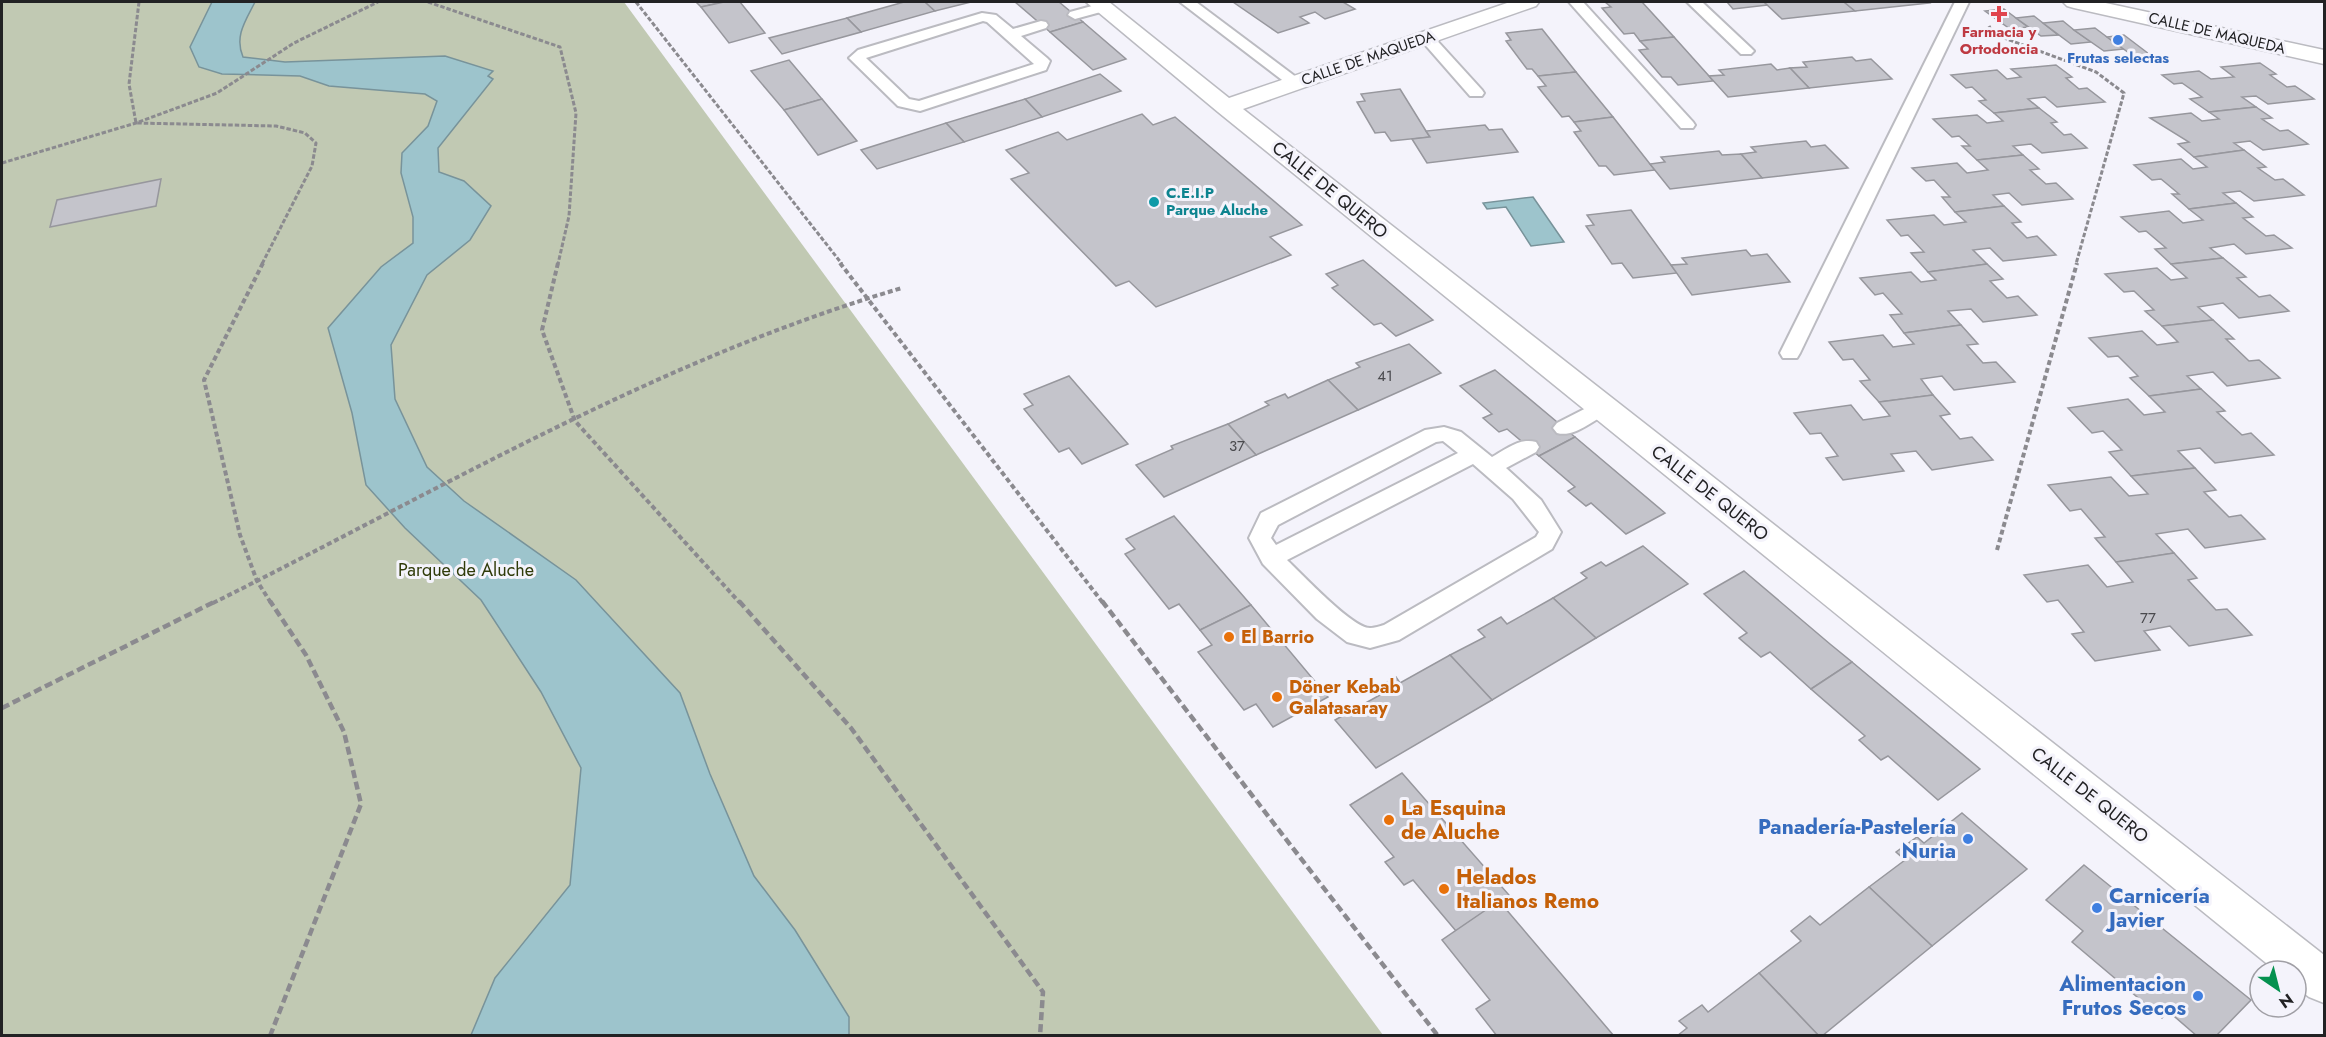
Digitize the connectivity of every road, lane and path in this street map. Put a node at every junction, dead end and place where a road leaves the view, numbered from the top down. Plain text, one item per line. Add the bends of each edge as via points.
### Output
1 (139, 2) edge
2 (378, 2) edge
3 (428, 2) edge
4 (636, 2) edge
5 (1187, 2) edge
6 (1576, 2) edge
7 (1694, 2) edge
8 (1962, 2) edge
9 (2074, 2) edge
10 (1512, 4) edge
11 (1092, 8) edge
12 (1984, 18) dead end
13 (1041, 25) dead end
14 (1010, 34) junction
15 (1426, 38) junction
16 (1746, 51) dead end
17 (2325, 57) edge
18 (1296, 83) junction
19 (1476, 93) dead end
20 (1226, 107) junction
21 (136, 123) junction
22 (1687, 125) dead end
23 (2, 163) edge
24 (902, 288) dead end
25 (868, 297) junction
26 (1790, 353) dead end
27 (1602, 407) junction
28 (574, 421) junction
29 (1563, 428) dead end
30 (1528, 447) dead end
31 (1480, 461) junction
32 (1997, 550) dead end
33 (1271, 558) junction
34 (257, 581) junction
35 (2, 708) edge
36 (2325, 982) edge
37 (270, 1035) edge
38 (1040, 1035) edge
39 (1438, 1035) edge

1 - 21 path via 129,84
2 - 21 path via 294,43 217,93
3 - 28 path via 560,47 576,113 569,216 542,330
4 - 25 path
5 - 18 lane
6 - 22 lane
7 - 16 lane
8 - 26 lane
9 - 17 street, CALLE DE MAQUEDA
10 - 15 street, CALLE DE MAQUEDA
11 - 20 street, CALLE DE QUERO
12 - 32 path via 1993,34 2096,72 2124,93
13 - 14 lane
14 - 14 lane via 992,18 982,17 863,53 858,58 904,103 920,106 1041,67 1042,61
15 - 18 street, CALLE DE MAQUEDA
15 - 19 lane
18 - 20 street, CALLE DE MAQUEDA
20 - 27 street, CALLE DE QUERO
21 - 23 path
21 - 34 path via 276,126 305,133 316,143 312,166 204,380 240,535
24 - 25 path
25 - 28 path via 696,363
25 - 39 path
27 - 29 lane
27 - 36 street, CALLE DE QUERO
28 - 34 path
28 - 38 path via 851,728 1043,992
30 - 31 lane
31 - 33 lane
31 - 33 lane via 1453,437 1432,435 1269,519 1260,538
31 - 33 lane via 1543,516 1550,532 1544,543 1390,633 1370,638 1356,635 1325,612
34 - 35 path
34 - 37 path via 306,656 344,732 361,804

